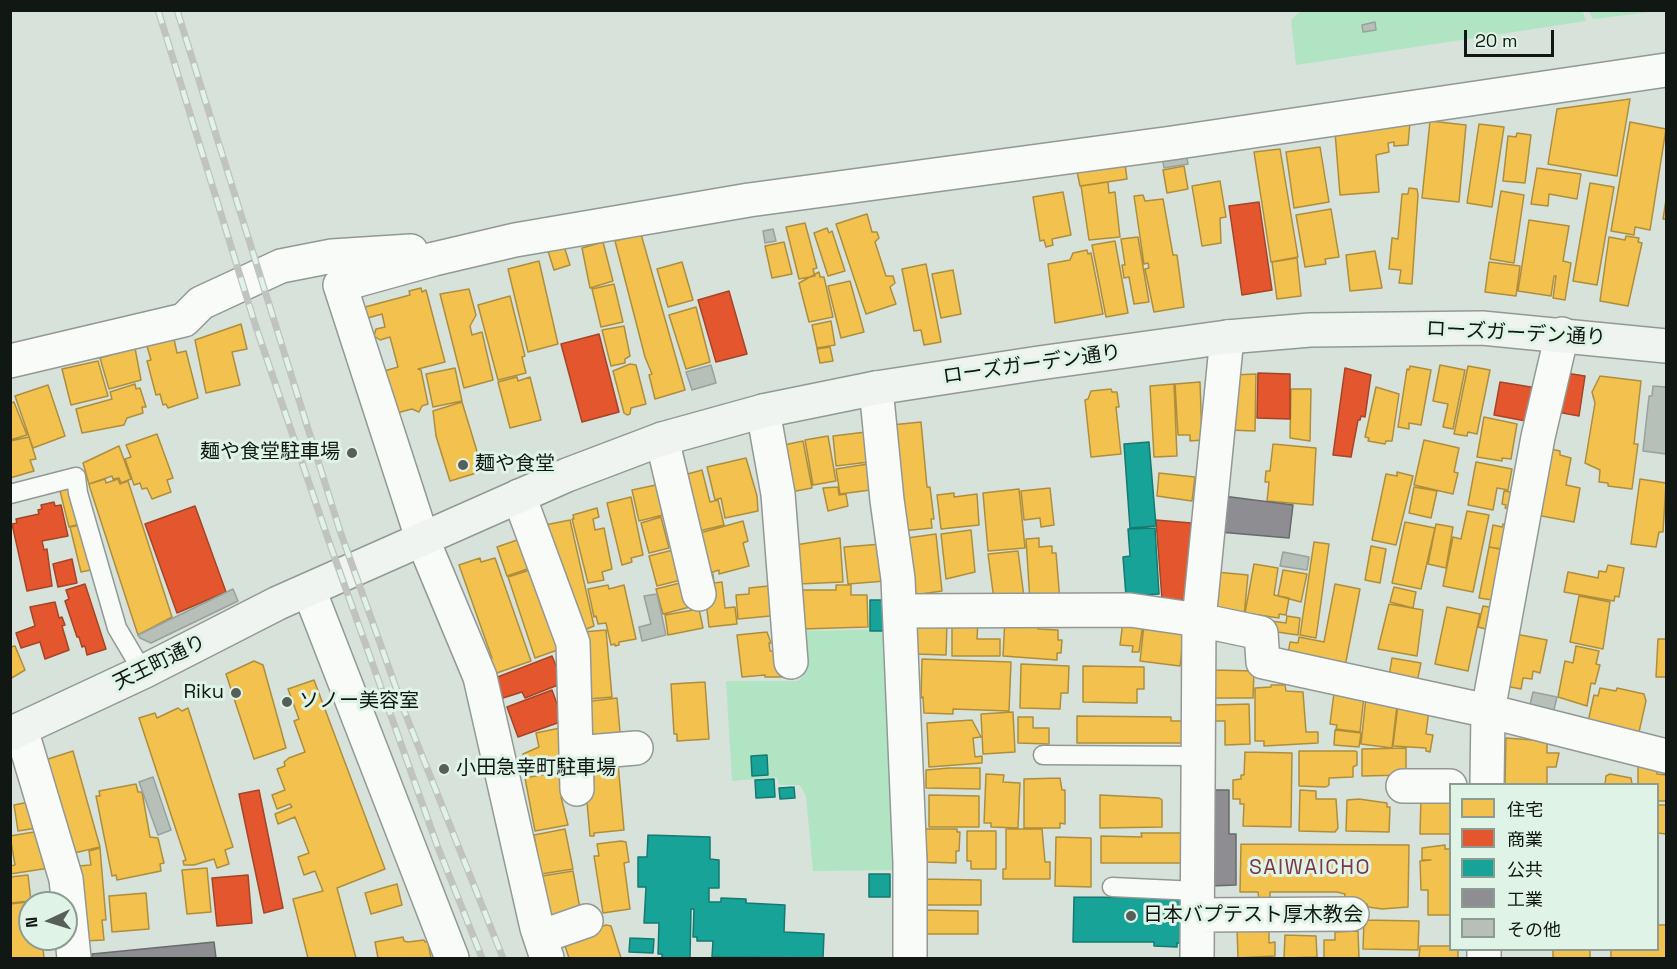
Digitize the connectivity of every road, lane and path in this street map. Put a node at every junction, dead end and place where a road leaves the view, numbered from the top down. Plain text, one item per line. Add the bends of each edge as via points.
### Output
1 (1666, 70) edge
2 (434, 259) junction
3 (1562, 334) junction
4 (1227, 337) junction
5 (1666, 346) edge
6 (10, 361) edge
7 (876, 388) junction
8 (763, 411) junction
9 (662, 439) junction
10 (10, 494) edge
11 (519, 496) junction
12 (422, 538) junction
13 (309, 590) junction
14 (699, 594) dead end
15 (900, 611) junction
16 (1199, 620) junction
17 (791, 662) dead end
18 (143, 672) junction
19 (1488, 711) junction
20 (16, 731) edge
21 (634, 752) dead end
22 (576, 753) junction
23 (1043, 755) dead end
24 (1198, 756) junction
25 (1666, 756) edge
26 (1487, 783) edge
27 (1403, 786) dead end
28 (1449, 786) edge
29 (577, 789) dead end
30 (1112, 888) dead end
31 (1197, 903) junction
32 (1352, 914) dead end
33 (586, 921) dead end
34 (543, 948) edge
35 (74, 958) edge
36 (452, 958) edge
37 (909, 958) edge
38 (1197, 958) edge

1 - 2 street via 1161,145 749,200 515,240
2 - 6 street via 418,251 310,259 281,266 201,303 184,320
2 - 12 street via 340,285
3 - 4 main road, ローズガーデン通り via 1394,327
3 - 5 main road, ローズガーデン通り
3 - 19 street via 1538,437
4 - 7 main road, ローズガーデン通り
4 - 16 street
7 - 8 main road, ローズガーデン通り
7 - 15 street
8 - 9 main road, ローズガーデン通り
8 - 17 street via 778,494
9 - 11 main road, ローズガーデン通り
9 - 14 street
10 - 18 lane via 76,477 117,628
11 - 12 main road, ローズガーデン通り
11 - 22 street via 573,643
12 - 13 main road, 天王町通り
12 - 34 street via 480,677
13 - 18 main road, 天王町通り
13 - 36 street
15 - 16 street via 1130,610
15 - 37 street via 910,852
16 - 19 street via 1261,633 1263,662
16 - 24 street
18 - 20 main road, 天王町通り
19 - 25 street
19 - 26 street
20 - 35 street via 66,879
21 - 22 street
22 - 29 street
23 - 24 lane
24 - 31 street
27 - 28 street
30 - 31 lane
31 - 32 street
31 - 38 street
33 - 34 street

